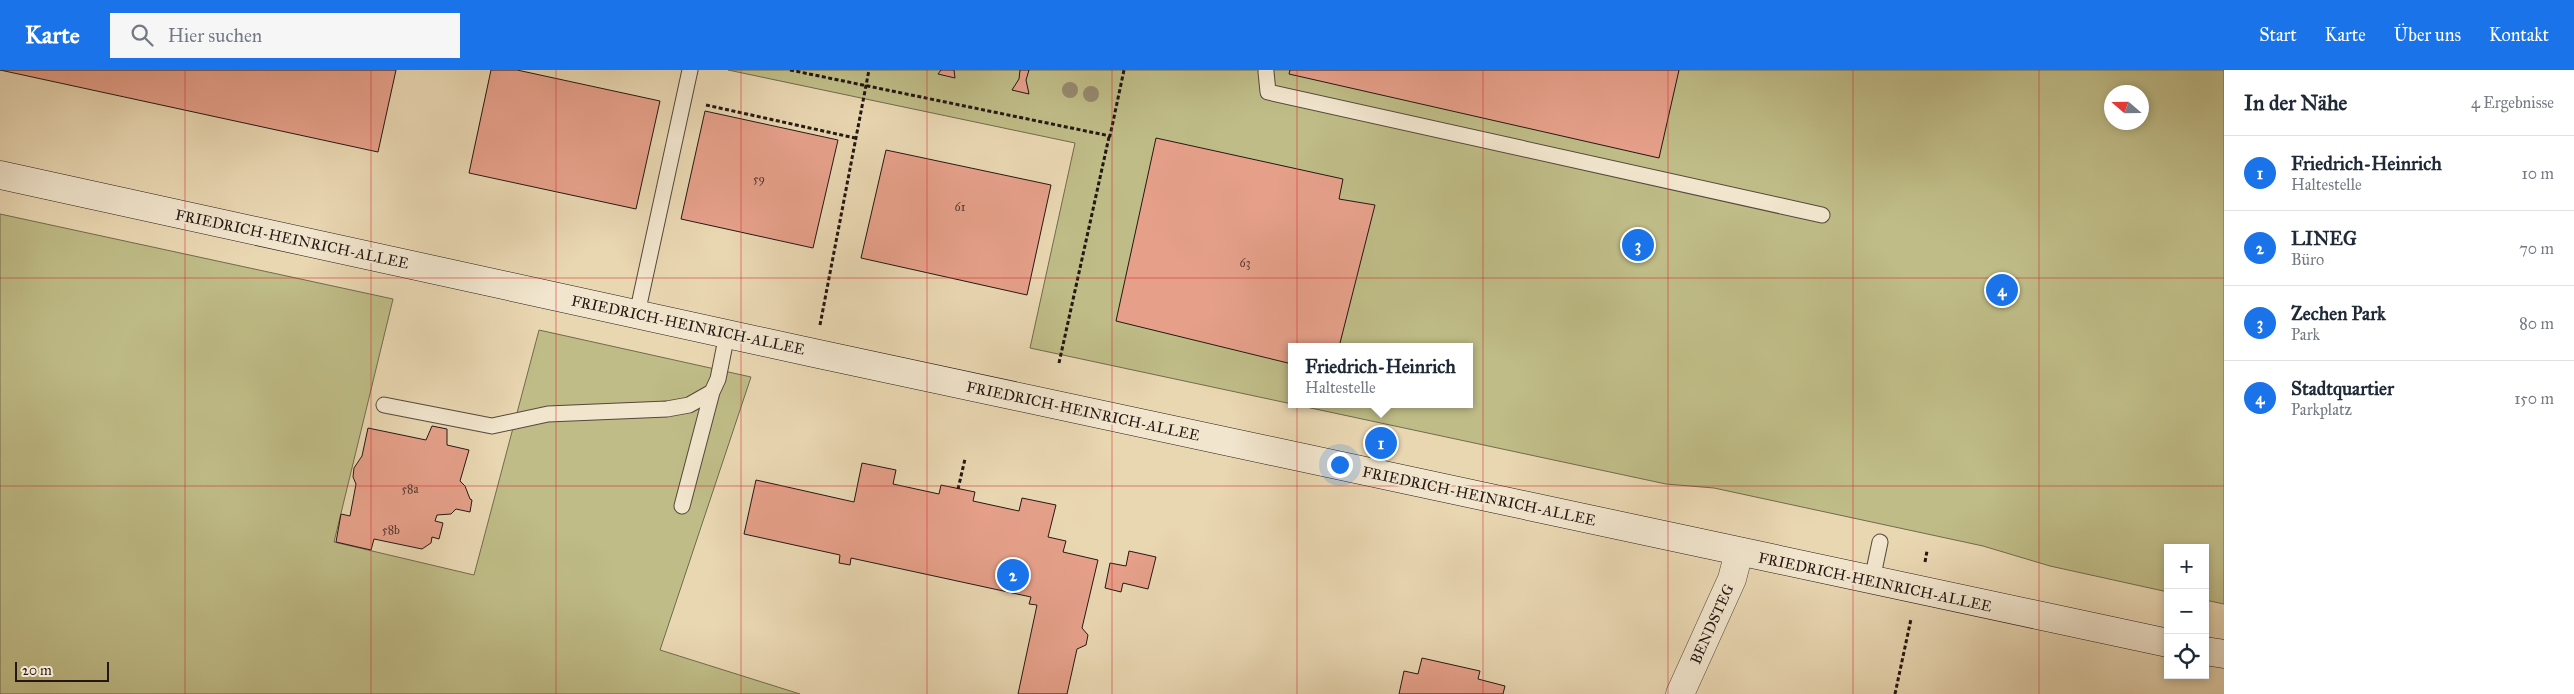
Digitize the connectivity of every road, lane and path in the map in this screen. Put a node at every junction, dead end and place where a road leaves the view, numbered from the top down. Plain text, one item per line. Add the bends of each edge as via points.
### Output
1 (690, 70) edge
2 (790, 70) edge
3 (869, 70) edge
4 (1124, 70) edge
5 (1266, 72) dead end
6 (865, 87) junction
7 (684, 100) junction
8 (1110, 136) junction
9 (855, 138) junction
10 (0, 175) edge
11 (1822, 215) dead end
12 (637, 314) junction
13 (727, 334) junction
14 (814, 353) junction
15 (1059, 363) dead end
16 (712, 392) junction
17 (384, 405) dead end
18 (965, 459) dead end
19 (958, 489) dead end
20 (682, 506) dead end
21 (1880, 542) dead end
22 (1739, 552) junction
23 (1872, 580) junction
24 (1918, 590) junction
25 (2164, 642) edge
26 (2209, 652) edge
27 (2224, 654) edge
28 (1680, 694) edge
29 (1895, 694) edge

1 - 7 lane
2 - 6 path
3 - 6 path
4 - 8 path
5 - 11 lane via 1268,92
6 - 8 path
6 - 9 path
7 - 9 path
7 - 12 lane
8 - 15 path
9 - 14 path
10 - 12 main road, FRIEDRICH-HEINRICH-ALLEE
12 - 13 main road, FRIEDRICH-HEINRICH-ALLEE
13 - 14 main road, FRIEDRICH-HEINRICH-ALLEE
13 - 16 lane via 720,372
14 - 22 main road, FRIEDRICH-HEINRICH-ALLEE
16 - 17 lane via 689,405 548,414 492,426
16 - 20 lane
18 - 19 path
21 - 23 lane
22 - 23 main road, FRIEDRICH-HEINRICH-ALLEE
22 - 28 main road, BENDSTEG via 1732,579
23 - 24 main road, FRIEDRICH-HEINRICH-ALLEE
24 - 25 main road, FRIEDRICH-HEINRICH-ALLEE
24 - 29 path
26 - 27 main road

